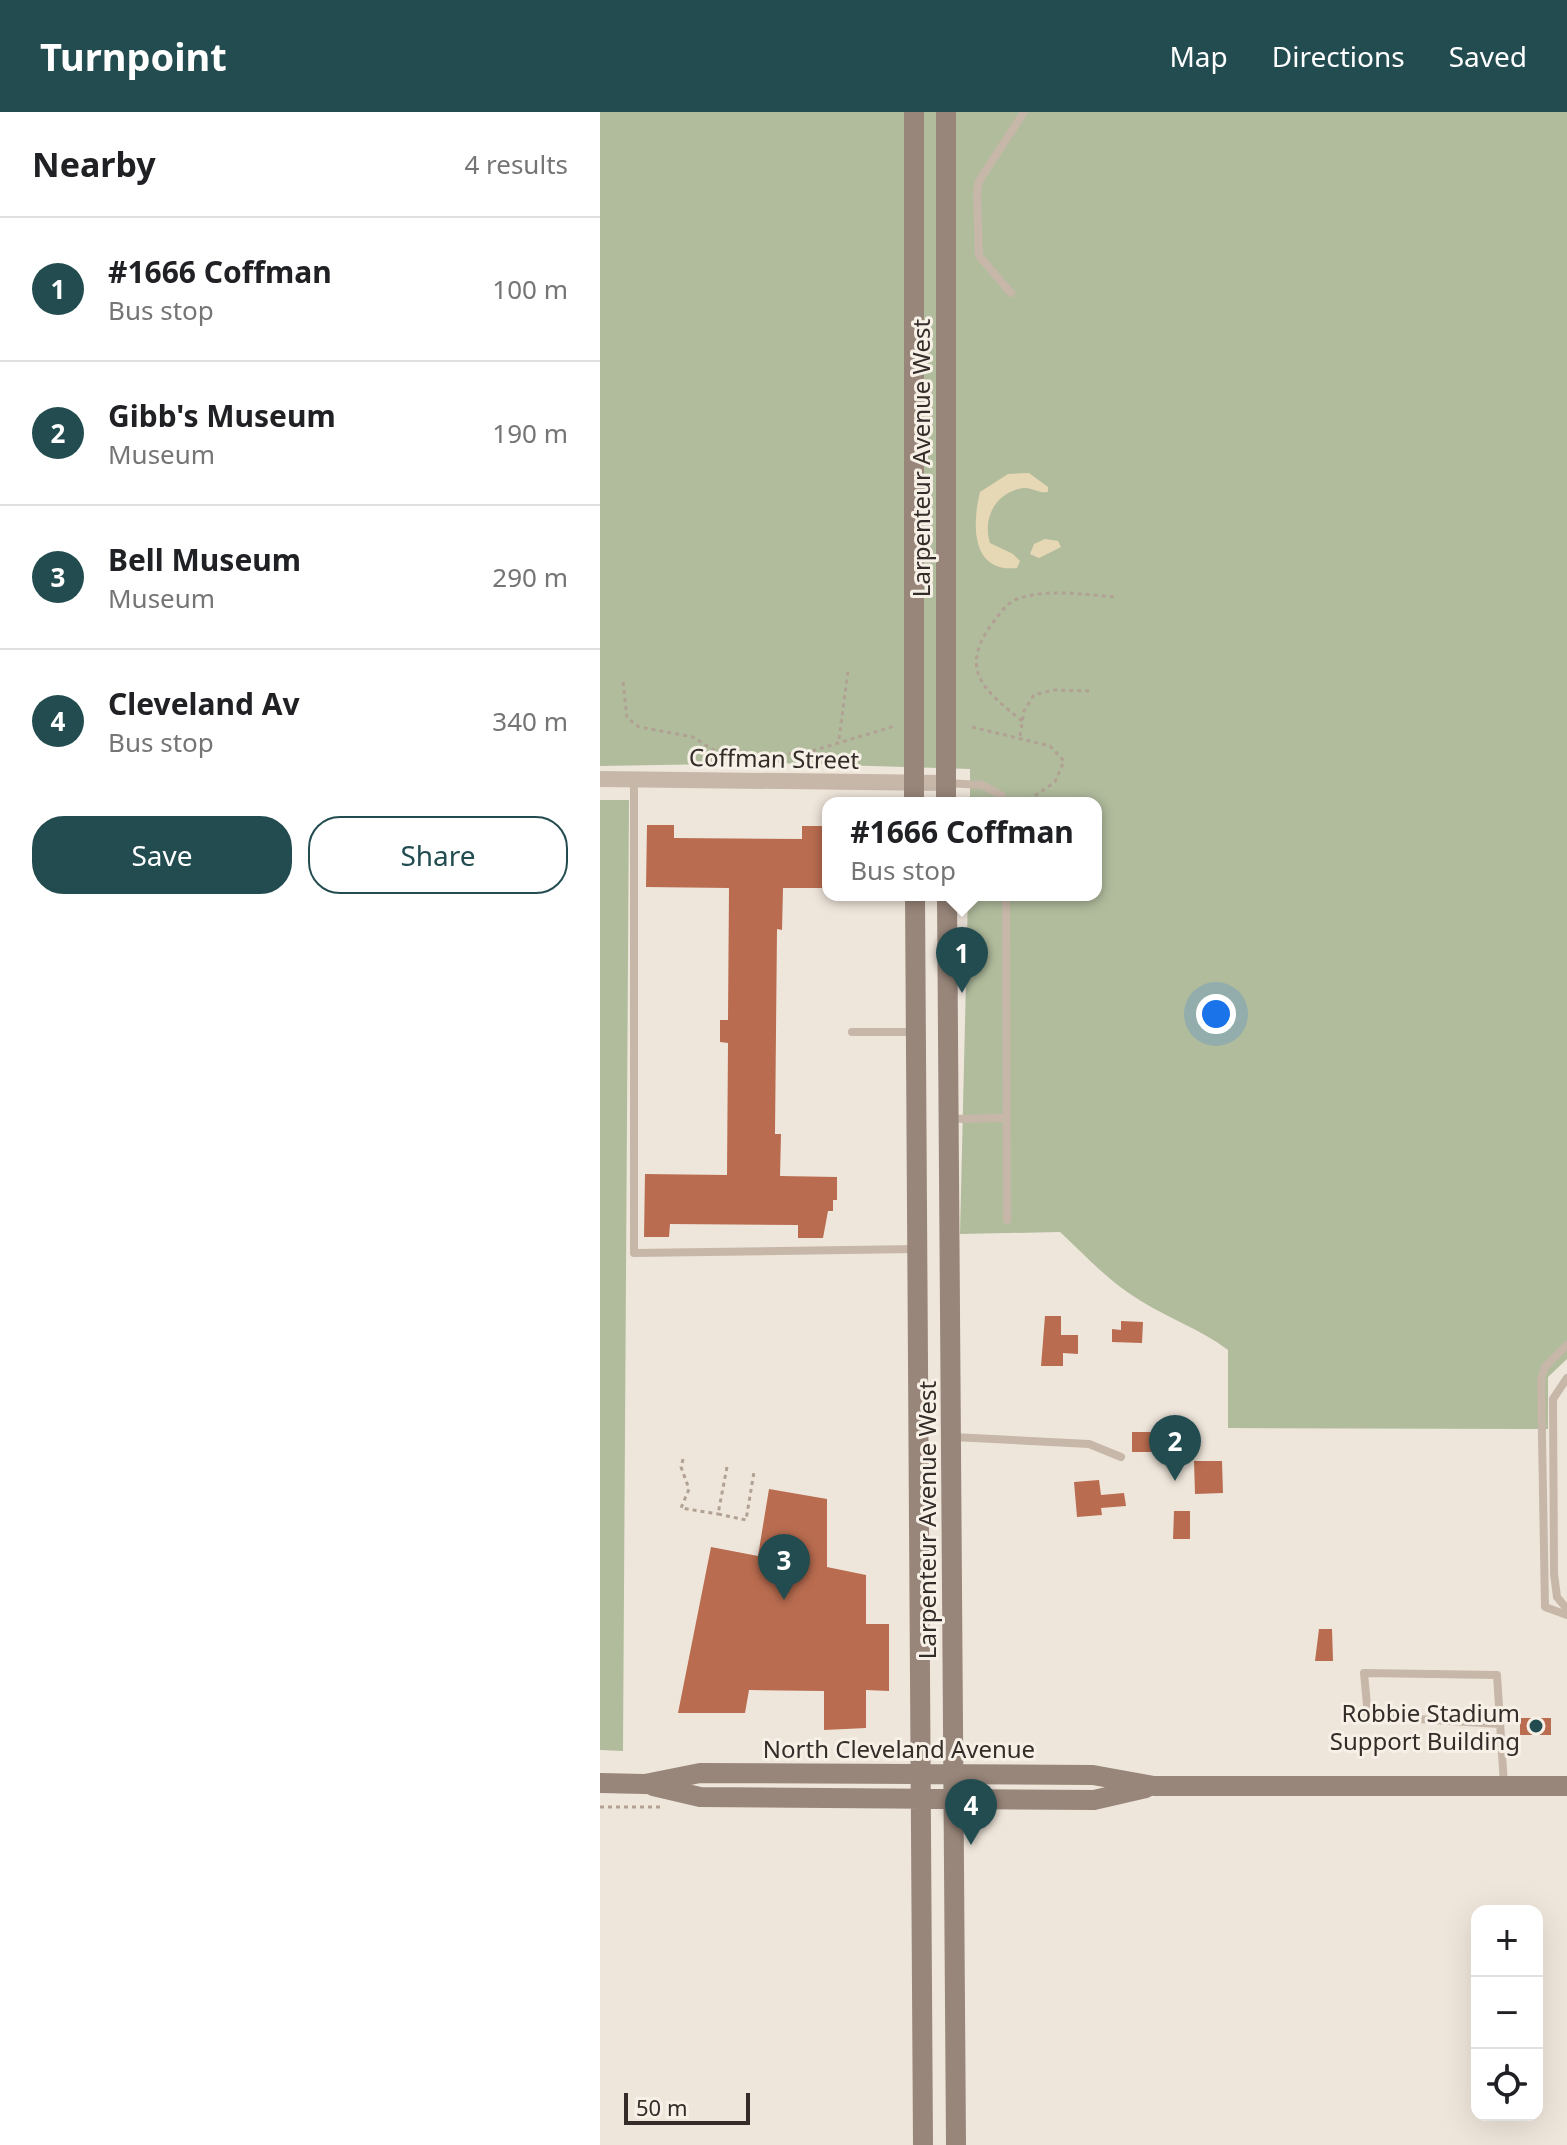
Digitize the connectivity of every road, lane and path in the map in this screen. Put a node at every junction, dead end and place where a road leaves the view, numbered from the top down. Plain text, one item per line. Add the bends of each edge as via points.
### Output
1 (914, 112) edge
2 (946, 112) edge
3 (1024, 112) edge
4 (1011, 293) dead end
5 (1117, 597) dead end
6 (848, 671) dead end
7 (623, 682) dead end
8 (1090, 691) dead end
9 (1022, 721) junction
10 (898, 725) dead end
11 (972, 727) dead end
12 (1020, 736) junction
13 (839, 741) junction
14 (600, 779) edge
15 (634, 779) junction
16 (914, 793) edge
17 (946, 793) edge
18 (1002, 797) edge
19 (1033, 797) edge
20 (915, 901) edge
21 (947, 901) edge
22 (1006, 901) edge
23 (852, 1032) dead end
24 (916, 1032) junction
25 (1006, 1118) junction
26 (949, 1119) junction
27 (1007, 1220) dead end
28 (917, 1249) junction
29 (1567, 1345) edge
30 (1567, 1378) edge
31 (952, 1413) junction
32 (919, 1415) junction
33 (952, 1437) junction
34 (1121, 1457) dead end
35 (683, 1459) dead end
36 (727, 1467) dead end
37 (754, 1472) dead end
38 (718, 1514) junction
39 (1567, 1612) edge
40 (1500, 1724) junction
41 (921, 1774) junction
42 (955, 1775) junction
43 (600, 1783) edge
44 (645, 1784) junction
45 (1567, 1785) edge
46 (1154, 1786) junction
47 (1504, 1786) junction
48 (921, 1798) junction
49 (954, 1799) junction
50 (923, 2145) edge
51 (956, 2145) edge

1 - 16 main road, Larpenteur Avenue West
2 - 17 main road, Larpenteur Avenue West
3 - 4 lane via 977,191 979,256
5 - 9 path via 1038,595 1003,608 979,645 976,670 997,700
6 - 13 path
7 - 13 path via 627,718 639,727 693,737 726,758 805,753
8 - 9 path via 1042,691 1029,701
9 - 12 path
10 - 13 path
11 - 12 path
12 - 19 path via 1050,746 1064,761 1055,782
14 - 15 street, Coffman Street
15 - 16 street, Coffman Street
15 - 28 lane via 634,1253
16 - 17 street, Coffman Street
17 - 18 lane via 982,785
20 - 24 main road, Larpenteur Avenue West
21 - 26 main road, Larpenteur Avenue West
22 - 25 lane
23 - 24 lane
24 - 28 main road, Larpenteur Avenue West
25 - 26 lane
25 - 27 lane
26 - 31 main road, Larpenteur Avenue West
28 - 32 main road, Larpenteur Avenue West
29 - 39 lane via 1545,1367 1541,1379 1545,1607
30 - 39 lane via 1553,1399 1554,1574 1557,1597
31 - 32 main road
31 - 33 main road, Larpenteur Avenue West
32 - 41 main road, Larpenteur Avenue West
33 - 34 lane via 1089,1444
33 - 42 main road, Larpenteur Avenue West
35 - 38 path via 689,1489 681,1508
36 - 38 path
37 - 38 path via 746,1520
40 - 40 lane via 1497,1675 1364,1673 1368,1716
40 - 47 lane
41 - 42 main road, North Cleveland Avenue
41 - 44 main road, North Cleveland Avenue via 700,1773
41 - 48 main road, Larpenteur Avenue West
42 - 46 main road, North Cleveland Avenue via 1093,1775
42 - 49 main road, Larpenteur Avenue West
43 - 44 main road, North Cleveland Avenue
44 - 48 main road, North Cleveland Avenue via 700,1797
45 - 47 main road, North Cleveland Avenue
46 - 47 main road, North Cleveland Avenue
46 - 49 main road, North Cleveland Avenue via 1094,1800
48 - 49 main road, North Cleveland Avenue
48 - 50 main road, Larpenteur Avenue West
49 - 51 main road, Larpenteur Avenue West

